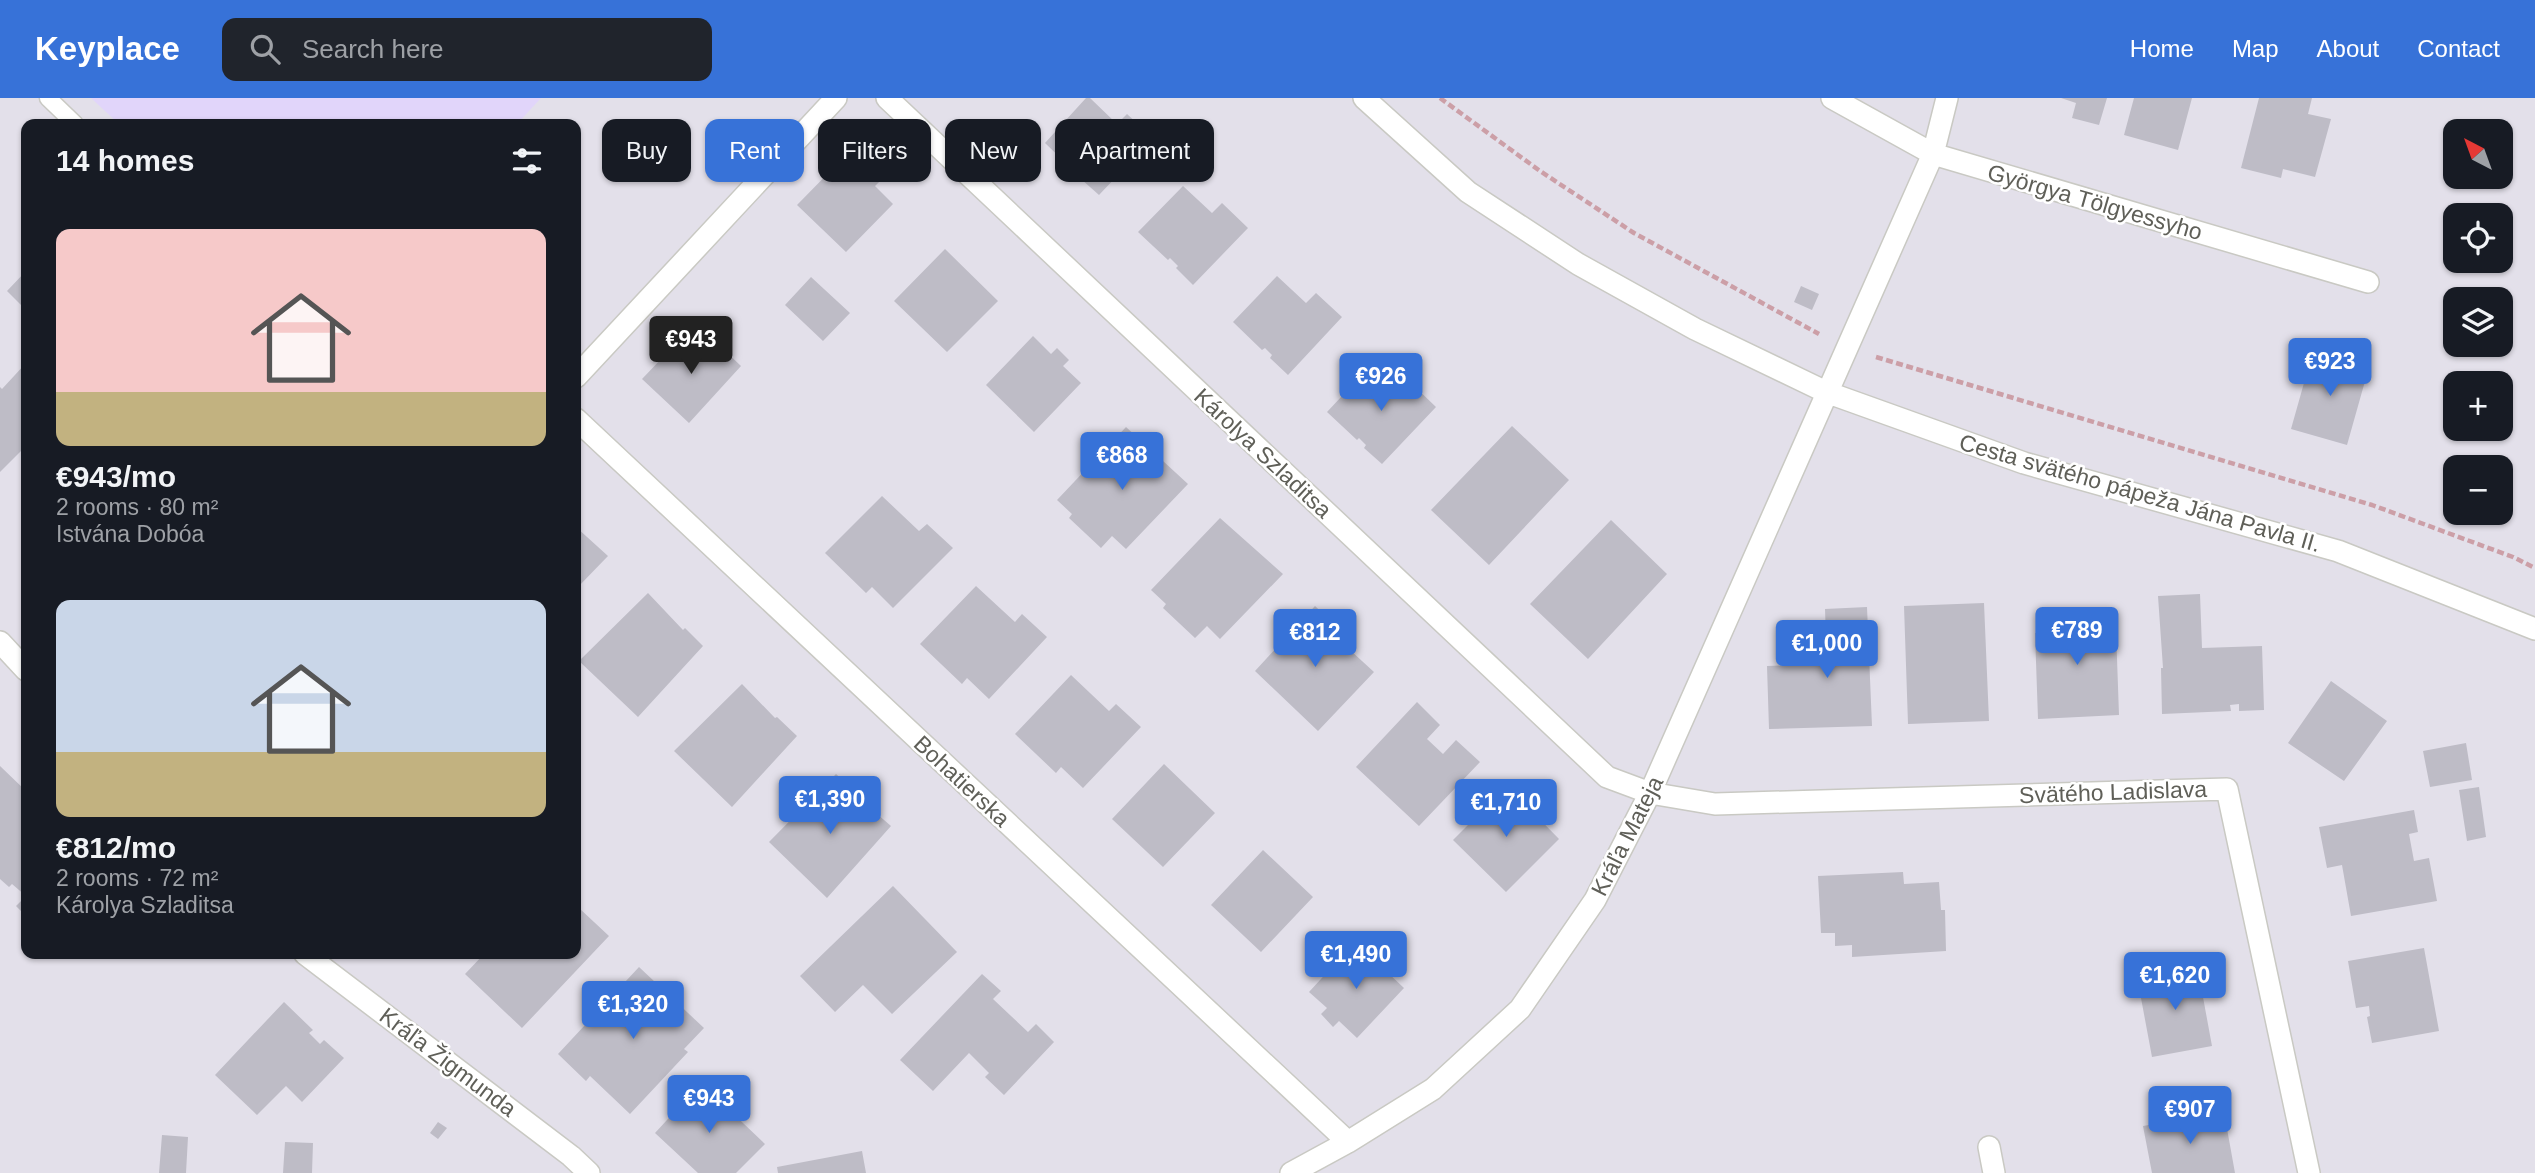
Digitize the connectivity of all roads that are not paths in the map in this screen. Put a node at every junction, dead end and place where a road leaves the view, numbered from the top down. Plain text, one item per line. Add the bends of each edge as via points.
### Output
1 (48, 98) edge
2 (836, 98) edge
3 (887, 98) edge
4 (1364, 98) edge
5 (1832, 98) edge
6 (1947, 98) edge
7 (70, 119) edge
8 (1933, 154) junction
9 (2368, 282) dead end
10 (581, 372) edge
11 (1826, 392) junction
12 (581, 424) edge
13 (2535, 629) edge
14 (0, 642) edge
15 (21, 665) edge
16 (1650, 793) junction
17 (312, 959) edge
18 (1348, 1142) junction
19 (1989, 1147) dead end
20 (589, 1173) edge
21 (1291, 1173) edge
22 (1994, 1173) edge
23 (2309, 1173) edge

1 - 7 lane
2 - 10 street
3 - 16 street, Károlya Szladitsa via 1607,777
4 - 11 street, Cesta svätého pápeža Jána Pavla II. via 1468,192 1578,264 1696,329
5 - 8 street, Györgya Tölgyessyho
6 - 8 street, Kráľa Mateja
8 - 9 street, Györgya Tölgyessyho
8 - 11 street, Kráľa Mateja
11 - 13 street, Cesta svätého pápeža Jána Pavla II. via 2024,463 2338,551
11 - 16 street, Kráľa Mateja
12 - 18 street, Bohatierska
14 - 15 street
16 - 18 street, Kráľa Mateja via 1595,900 1520,1009 1433,1089
16 - 23 street, Svätého Ladislava via 1715,804 2227,789
17 - 20 street, Kráľa Žigmunda
18 - 21 street, Kráľa Mateja
19 - 22 street

